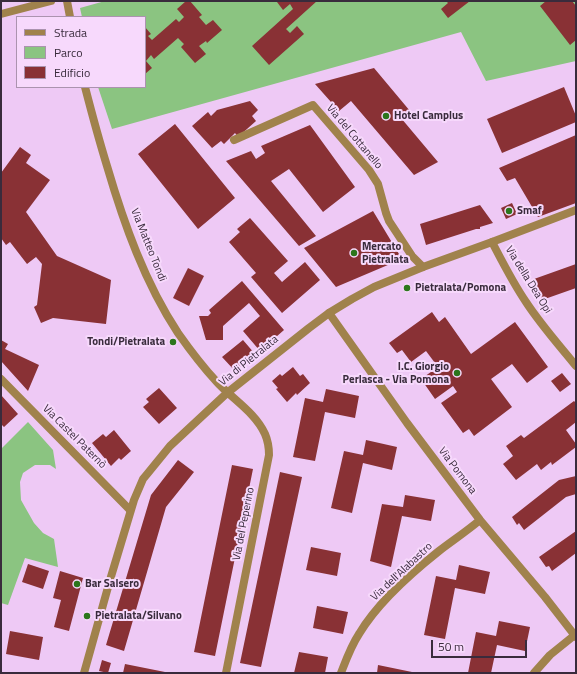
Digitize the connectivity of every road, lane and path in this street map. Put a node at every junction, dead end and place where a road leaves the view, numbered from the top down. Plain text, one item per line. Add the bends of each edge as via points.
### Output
1 (51, 1) edge
2 (67, 1) edge
3 (1, 14) edge
4 (70, 16) edge
5 (85, 88) edge
6 (234, 140) dead end
7 (576, 210) edge
8 (492, 242) junction
9 (423, 267) junction
10 (329, 313) junction
11 (576, 366) edge
12 (1, 379) edge
13 (228, 392) junction
14 (130, 510) junction
15 (480, 520) junction
16 (576, 635) edge
17 (84, 673) edge
18 (226, 673) edge
19 (341, 673) edge
20 (534, 673) edge

1 - 3 street
2 - 4 street
5 - 13 street, Via Matteo Tondi via 119,205 147,276 178,333 210,374
6 - 9 street, Via del Cottanello via 313,105 369,170 378,184 389,221 412,256
7 - 8 street, Via di Pietralata
8 - 9 street, Via di Pietralata
8 - 11 street, Via della Dea Opi via 526,303
9 - 10 street, Via di Pietralata via 374,287
10 - 13 street, Via di Pietralata
10 - 15 street, Via Pomona
12 - 14 street, Via Castel Paternò
13 - 14 street, Via di Pietralata via 160,456 143,479
13 - 18 street, Via del Peperino via 260,425 267,439 269,455
14 - 17 street, Via di Pietralata
15 - 16 street, Via Pomona
15 - 19 street, Via dell'Alabastro via 439,551 394,591 359,634
16 - 20 street via 550,655

